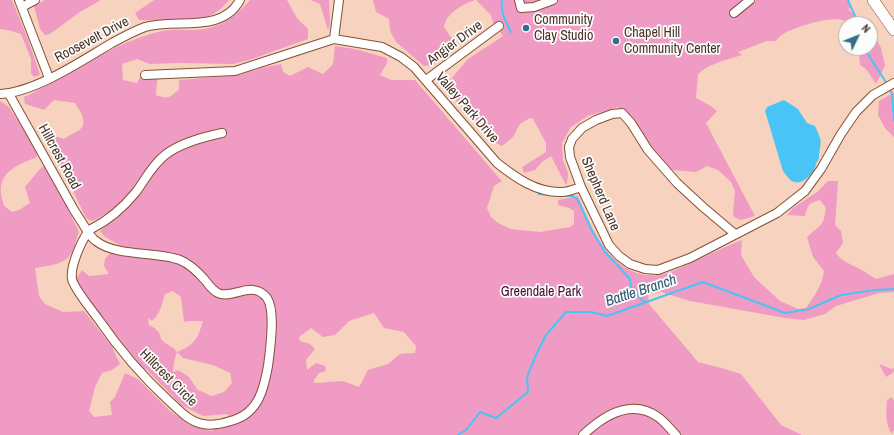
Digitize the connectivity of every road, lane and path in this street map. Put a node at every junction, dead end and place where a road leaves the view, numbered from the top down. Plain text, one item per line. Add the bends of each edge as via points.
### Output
1 (35, 0) edge
2 (240, 0) edge
3 (339, 0) edge
4 (519, 0) edge
5 (553, 0) edge
6 (750, 0) edge
7 (873, 0) edge
8 (21, 4) edge
9 (734, 13) dead end
10 (499, 26) dead end
11 (894, 30) edge
12 (334, 39) junction
13 (145, 74) dead end
14 (49, 78) junction
15 (426, 80) junction
16 (894, 83) edge
17 (0, 94) edge
18 (9, 94) junction
19 (222, 133) dead end
20 (581, 187) junction
21 (88, 232) junction
22 (735, 234) junction
23 (583, 435) edge
24 (676, 435) edge

1 - 8 street
2 - 14 street, Roosevelt Drive via 228,14 214,21 163,24 145,28
3 - 12 street
4 - 5 street via 521,8 534,7
6 - 9 street
7 - 11 main road
8 - 14 street
10 - 15 street, Angier Drive
12 - 13 street, Valley Park Drive via 235,71
12 - 15 street, Valley Park Drive via 382,47 401,57
14 - 18 street, Roosevelt Drive via 32,87
15 - 20 street, Valley Park Drive via 497,163 513,175 546,191 564,192
16 - 22 street, Shepherd Lane via 881,90 856,112 805,191 777,213
17 - 18 street, Roosevelt Drive
18 - 21 street, Hillcrest Road
19 - 21 street, Hillcrest Circle via 175,148 164,156 136,193 114,215
20 - 22 street, Shepherd Lane via 609,245 624,260 636,266 651,270 663,268 690,258
20 - 22 street, Shepherd Lane via 570,157 569,147 572,139 582,128 596,120 622,113 632,123 648,150 677,183
21 - 21 street, Hillcrest Circle via 103,246 180,260 197,271 217,293 244,290 261,292 272,310 271,349 264,390 251,410 225,423 202,424 183,414 147,380 109,335 73,284 73,266 83,238
23 - 24 street via 604,417 620,410 636,408 657,416

